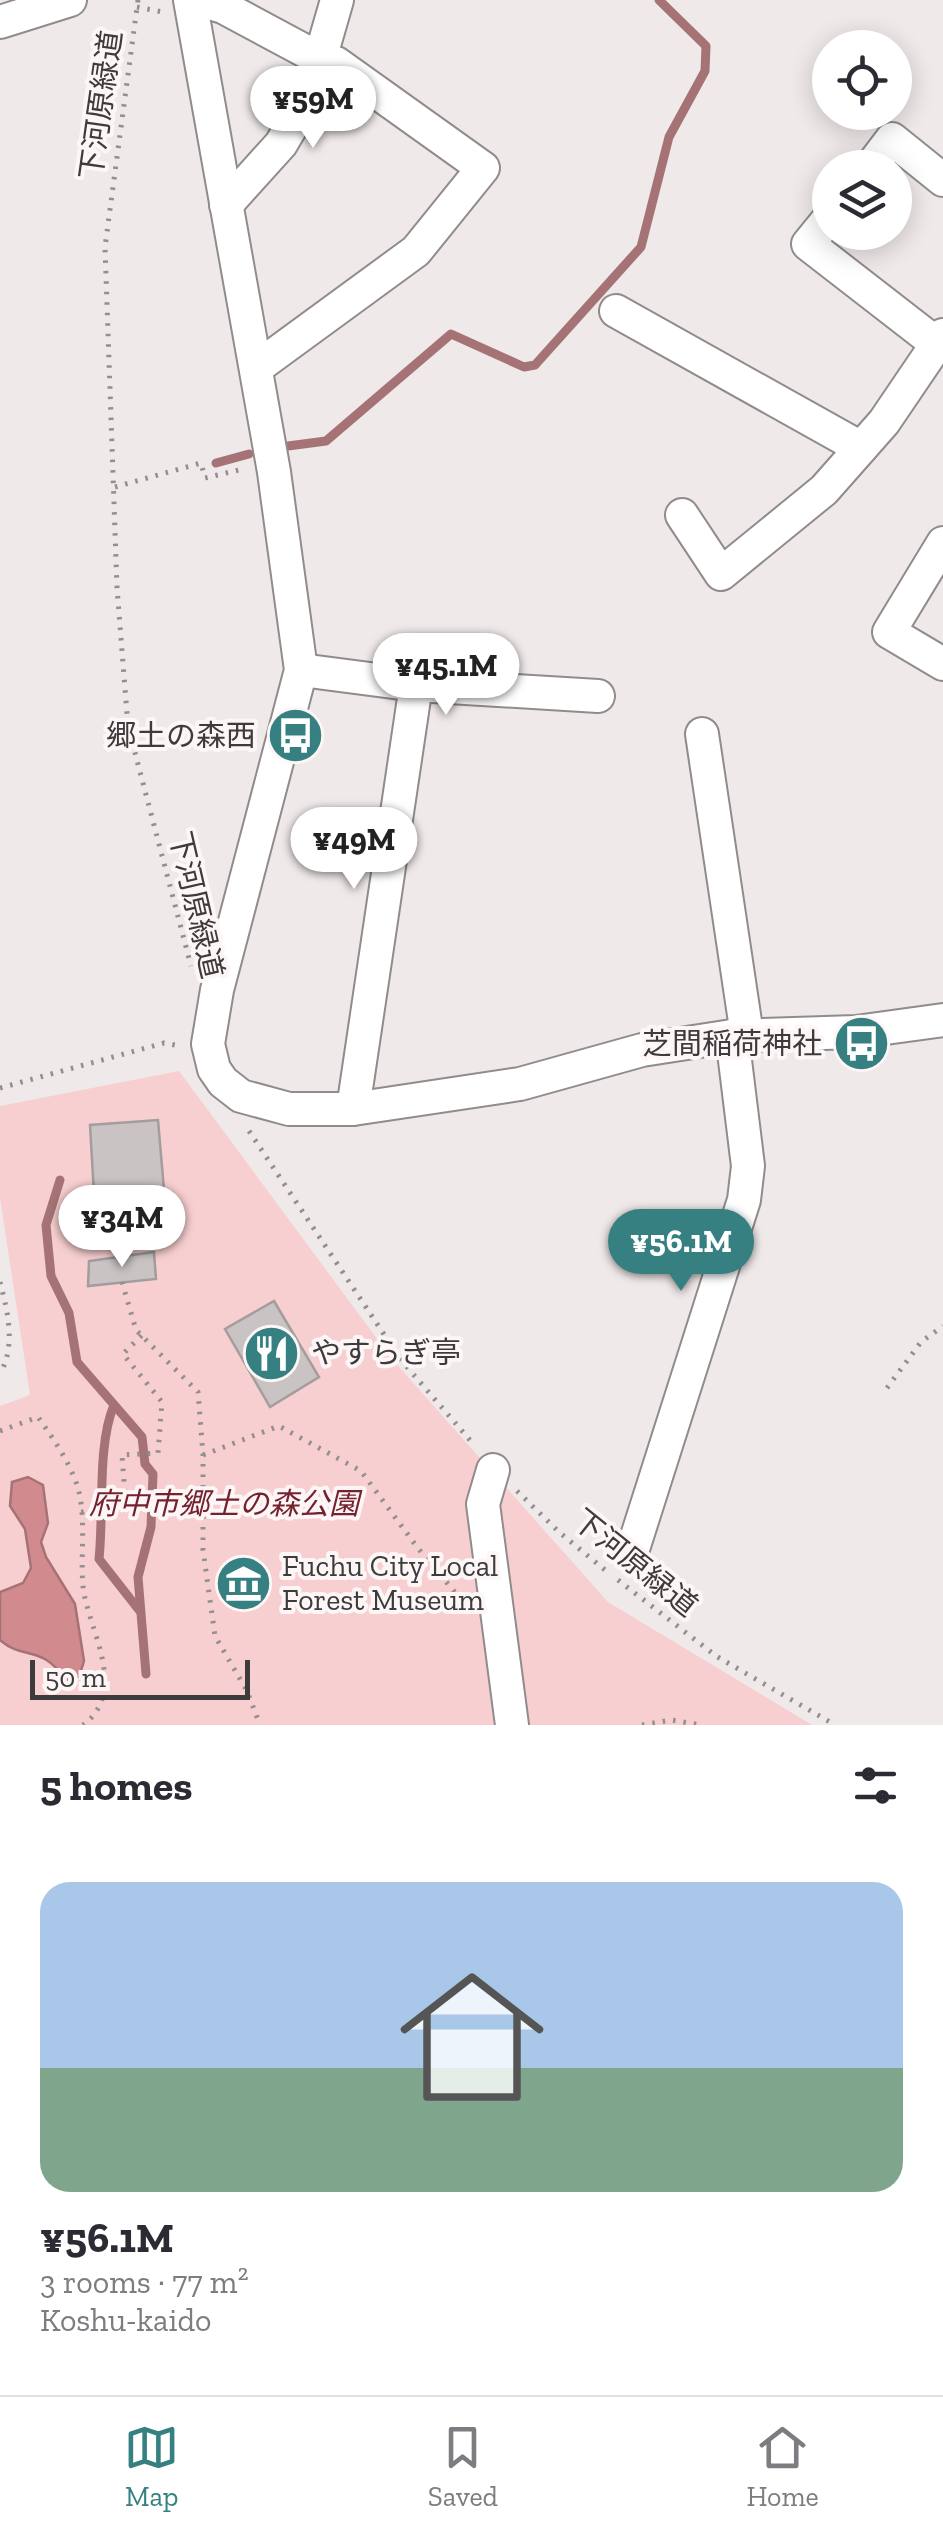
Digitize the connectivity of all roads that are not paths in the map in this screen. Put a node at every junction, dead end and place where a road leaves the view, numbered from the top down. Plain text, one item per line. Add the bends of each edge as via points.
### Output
1 (70, 0) edge
2 (200, 0) edge
3 (337, 0) edge
4 (179, 7) edge
5 (0, 22) edge
6 (320, 59) junction
7 (884, 150) edge
8 (906, 150) edge
9 (912, 155) edge
10 (943, 180) edge
11 (226, 205) junction
12 (816, 250) edge
13 (616, 311) dead end
14 (940, 340) edge
15 (256, 368) junction
16 (861, 448) junction
17 (682, 515) dead end
18 (943, 543) edge
19 (943, 664) edge
20 (301, 670) junction
21 (416, 686) junction
22 (598, 696) dead end
23 (702, 734) dead end
24 (943, 1020) edge
25 (740, 1035) junction
26 (353, 1109) junction
27 (494, 1467) road end
28 (632, 1552) dead end
29 (512, 1725) edge

1 - 5 street
2 - 6 street
3 - 6 street
4 - 11 street
6 - 11 street via 317,83 281,144
6 - 15 street via 336,63 484,168 416,251
7 - 8 street via 892,139
9 - 10 street
11 - 15 street
12 - 14 street
13 - 16 street
14 - 16 street
15 - 20 street
16 - 17 street via 824,490 720,574
18 - 19 street via 889,632
20 - 21 street
20 - 26 street via 208,1044 214,1069 241,1096 289,1110
21 - 22 street
21 - 26 street
23 - 25 street
24 - 25 street via 856,1032
25 - 26 street via 642,1050 520,1084
25 - 28 street via 744,1200
27 - 29 street via 482,1504

